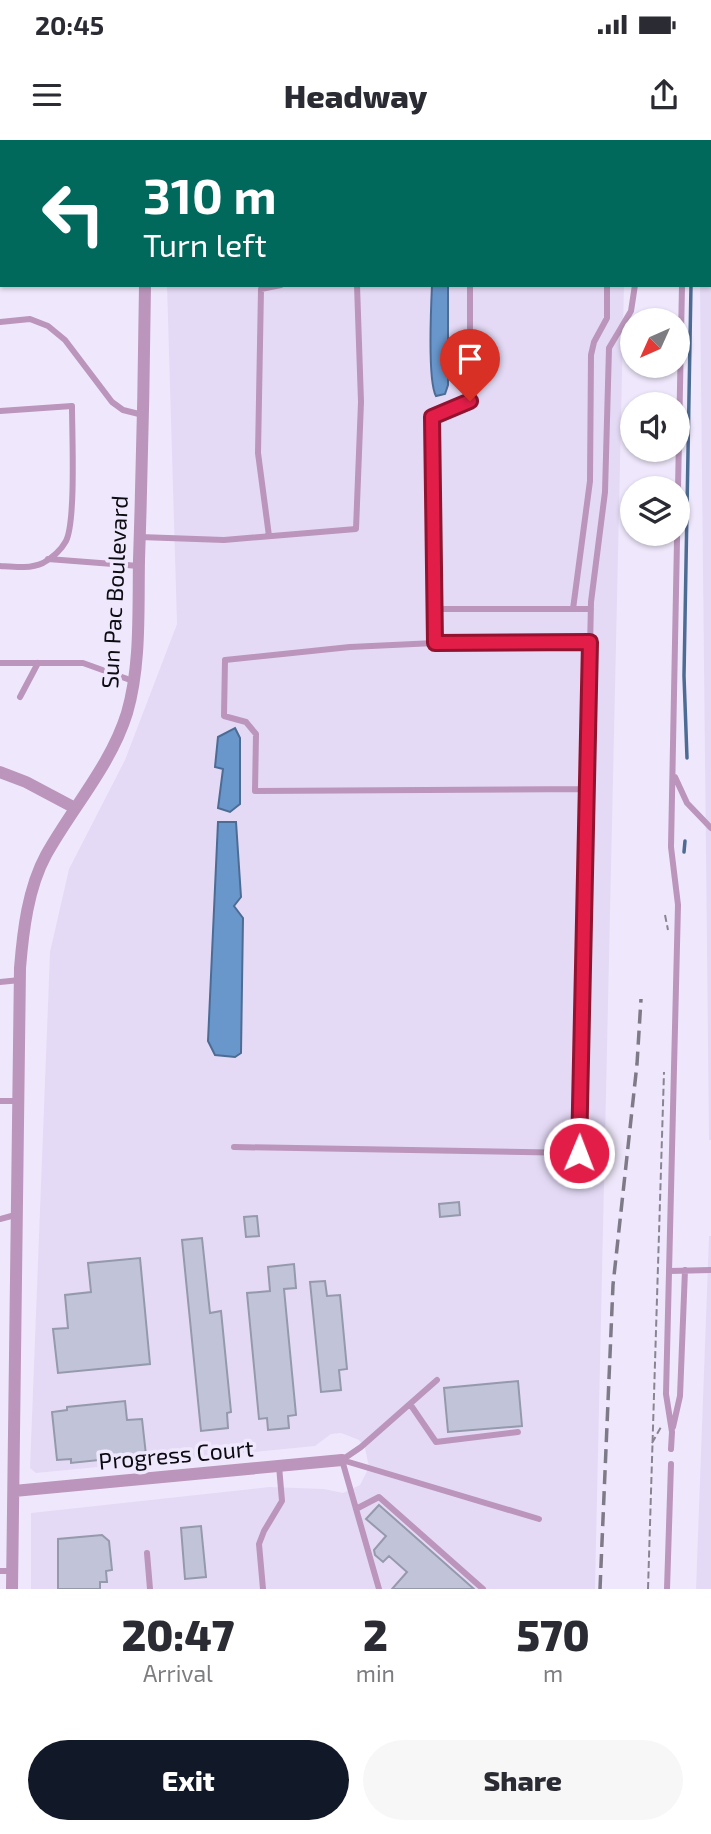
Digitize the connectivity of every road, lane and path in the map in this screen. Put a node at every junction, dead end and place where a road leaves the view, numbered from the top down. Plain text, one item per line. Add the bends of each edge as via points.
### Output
1 (145, 287) edge
2 (271, 287) edge
3 (357, 287) edge
4 (470, 287) edge
5 (607, 287) edge
6 (635, 287) edge
7 (682, 287) edge
8 (0, 322) edge
9 (0, 411) edge
10 (143, 415) junction
11 (269, 536) junction
12 (140, 537) junction
13 (48, 559) junction
14 (0, 566) edge
15 (139, 566) junction
16 (434, 609) junction
17 (573, 609) junction
18 (591, 609) junction
19 (590, 642) junction
20 (435, 643) junction
21 (0, 663) edge
22 (38, 663) junction
23 (133, 681) junction
24 (20, 696) dead end
25 (0, 772) edge
26 (673, 772) junction
27 (588, 789) junction
28 (75, 808) junction
29 (711, 828) edge
30 (665, 915) dead end
31 (668, 937) dead end
32 (20, 980) junction
33 (0, 982) edge
34 (664, 1072) dead end
35 (0, 1101) edge
36 (18, 1101) junction
37 (234, 1147) dead end
38 (15, 1215) junction
39 (0, 1219) edge
40 (685, 1270) junction
41 (711, 1270) edge
42 (670, 1271) junction
43 (437, 1380) dead end
44 (410, 1404) junction
45 (669, 1414) junction
46 (518, 1432) dead end
47 (672, 1433) junction
48 (652, 1443) junction
49 (671, 1449) dead end
50 (342, 1460) junction
51 (671, 1464) dead end
52 (279, 1466) junction
53 (14, 1491) junction
54 (14, 1508) junction
55 (0, 1509) edge
56 (356, 1509) junction
57 (539, 1519) dead end
58 (147, 1553) dead end
59 (6, 1571) edge
60 (12, 1589) edge
61 (149, 1589) edge
62 (263, 1589) edge
63 (379, 1589) edge
64 (483, 1589) edge
65 (648, 1589) edge
66 (667, 1589) edge

1 - 10 street, Sun Pac Boulevard
2 - 11 lane via 261,289 258,453
3 - 11 lane via 361,402 356,529
4 - 16 lane via 470,401 432,417
5 - 17 lane via 607,318 591,355 590,481
6 - 18 lane via 631,310 608,353 605,492
7 - 26 lane
8 - 10 lane via 30,319 48,326 65,340 112,402
9 - 13 lane via 72,406 71,516 67,538
10 - 12 street, Sun Pac Boulevard
11 - 12 lane via 224,540
12 - 15 street, Sun Pac Boulevard
13 - 14 lane via 29,567
13 - 15 lane
15 - 23 street, Sun Pac Boulevard
16 - 17 lane
16 - 20 lane
17 - 18 lane
18 - 19 lane
19 - 20 lane
19 - 27 lane
20 - 27 lane via 225,660 224,716 246,722 256,734 256,791
21 - 22 lane
22 - 23 lane via 83,663
22 - 24 lane
23 - 28 street, Sun Pac Boulevard via 122,724 102,767
25 - 28 street
26 - 29 lane via 687,803
26 - 42 lane via 671,847 678,905
27 - 37 lane via 579,1153
28 - 32 street, Sun Pac Boulevard via 37,875 23,936
30 - 31 path
32 - 33 lane
32 - 36 street, Sun Pac Boulevard
34 - 48 path
35 - 36 lane
36 - 38 street, Sun Pac Boulevard
38 - 39 lane
38 - 53 street, Sun Pac Boulevard
40 - 41 lane
40 - 42 lane
40 - 47 lane via 680,1396
42 - 45 lane
43 - 44 lane
44 - 46 lane via 436,1441
44 - 50 lane
45 - 47 lane
45 - 48 path
47 - 49 lane
48 - 65 path
50 - 52 street, Progress Court
50 - 56 lane
50 - 57 lane
51 - 66 lane
52 - 53 street, Progress Court
52 - 62 lane via 282,1501 260,1544
53 - 54 street, Sun Pac Boulevard
54 - 55 lane
54 - 59 street, Sun Pac Boulevard
56 - 63 lane
56 - 64 lane via 379,1497
58 - 61 lane
59 - 60 street, Sun Pac Boulevard

